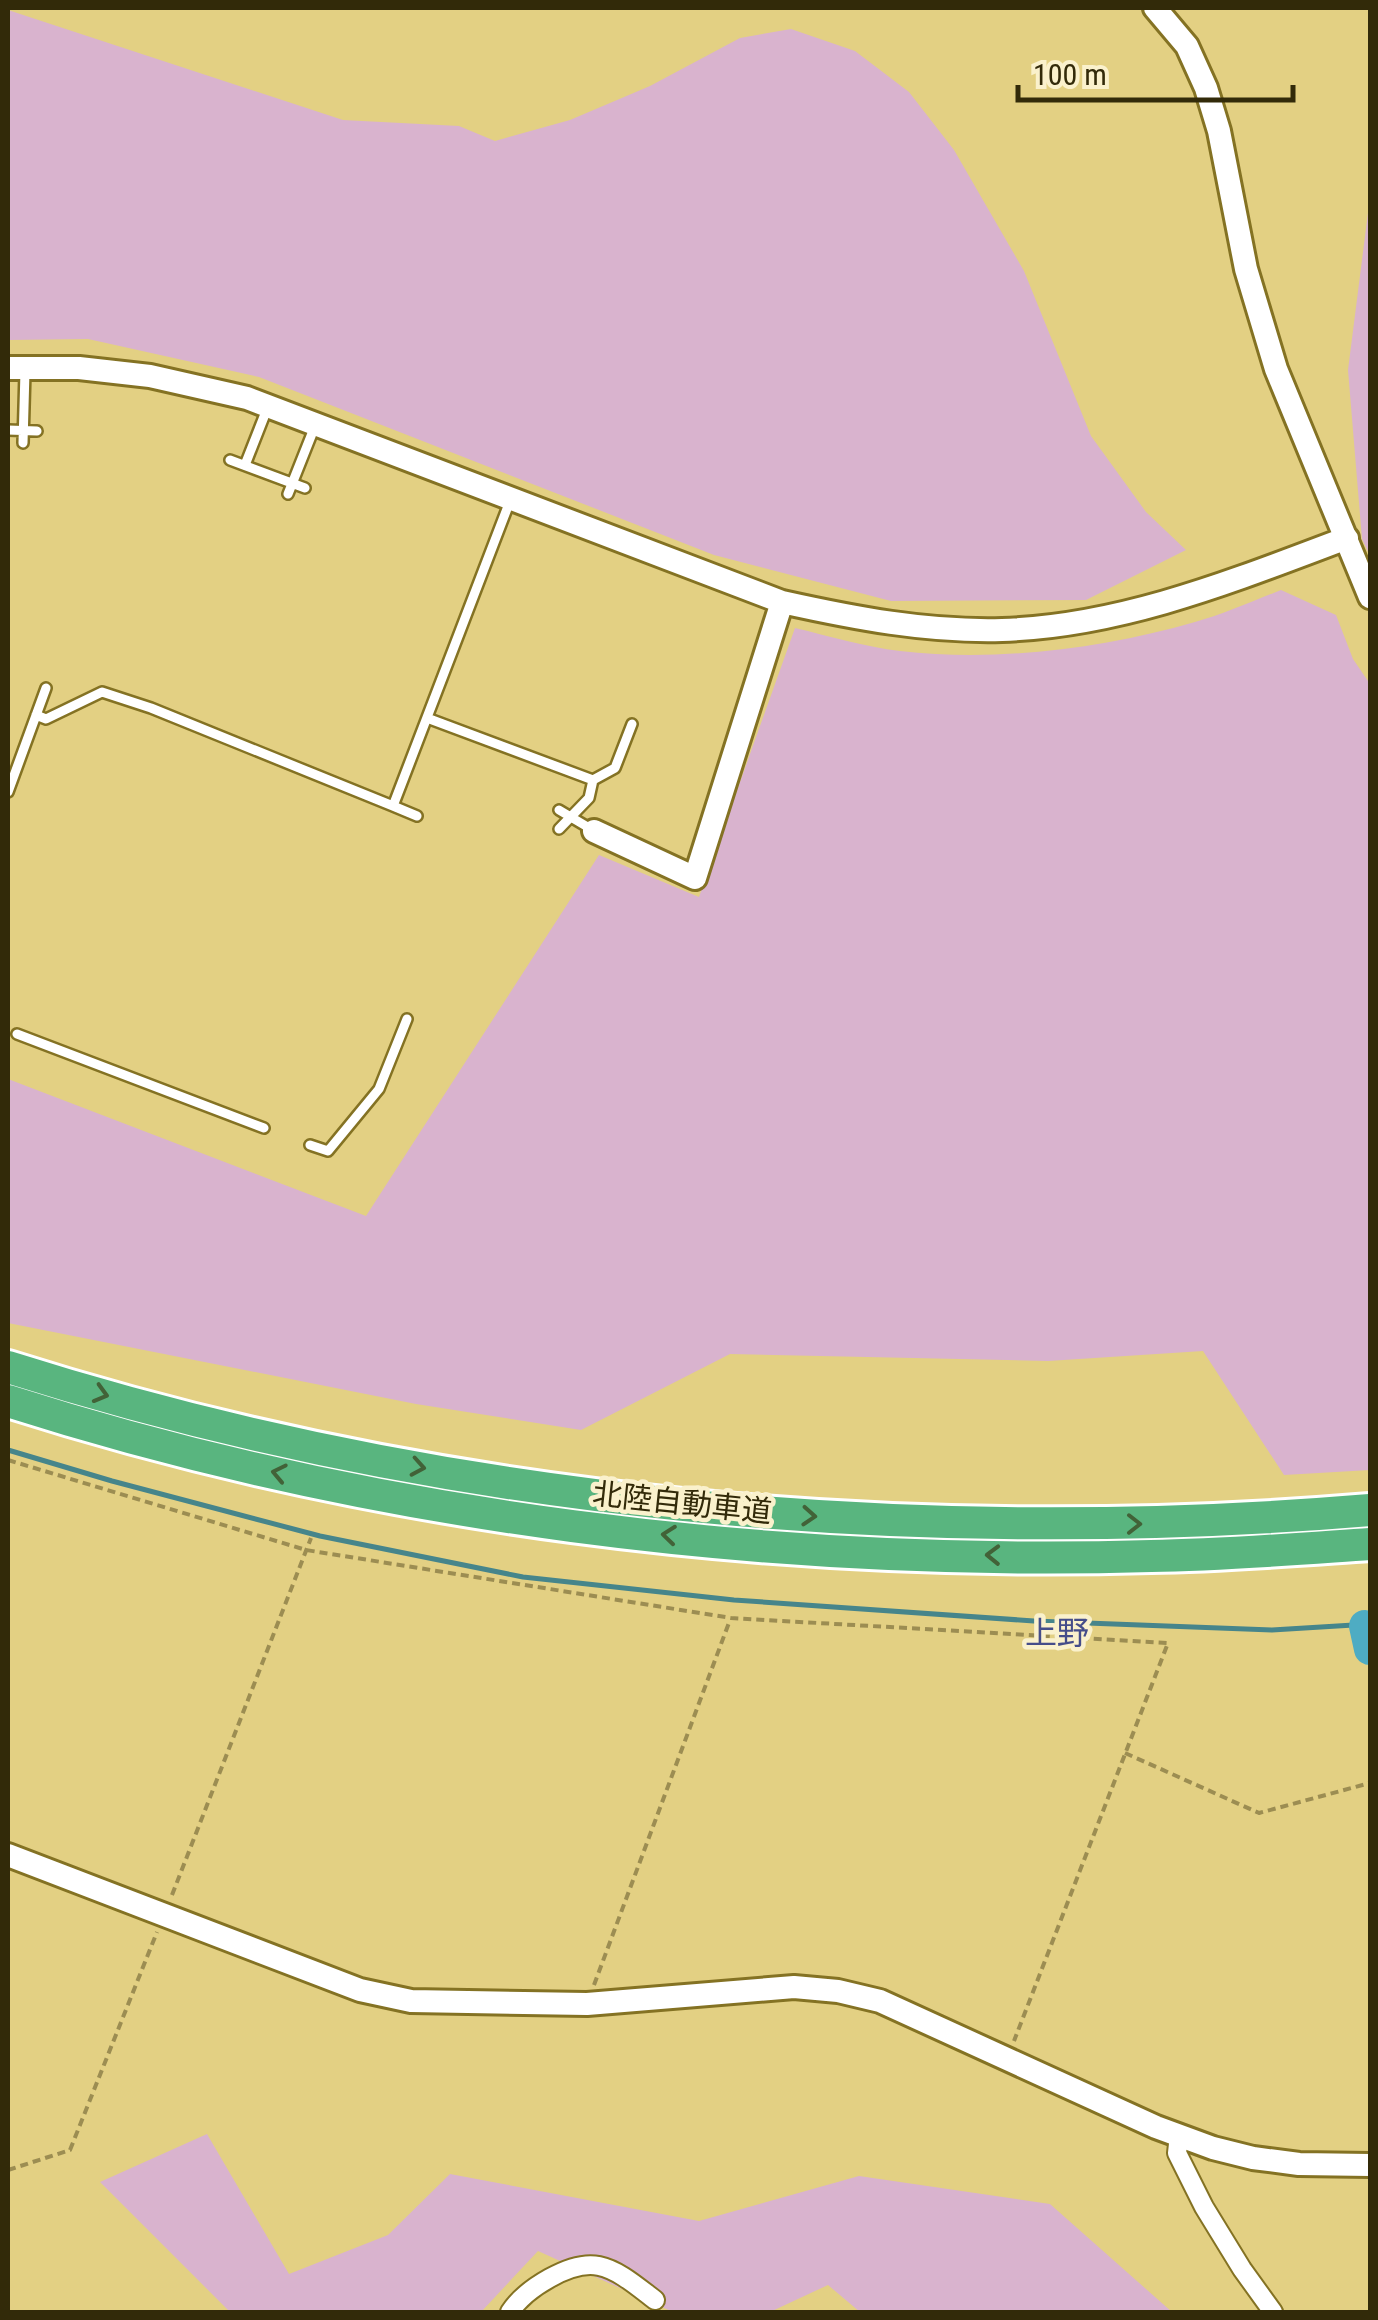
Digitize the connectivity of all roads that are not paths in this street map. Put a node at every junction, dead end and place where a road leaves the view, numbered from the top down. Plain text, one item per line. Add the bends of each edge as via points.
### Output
1 (1156, 8) edge
2 (16, 368) edge
3 (268, 406) junction
4 (316, 423) junction
5 (8, 430) edge
6 (24, 431) junction
7 (37, 431) dead end
8 (23, 443) dead end
9 (230, 460) dead end
10 (244, 465) junction
11 (290, 488) junction
12 (305, 488) dead end
13 (510, 501) junction
14 (1347, 538) junction
15 (1370, 597) edge
16 (782, 602) junction
17 (46, 688) dead end
18 (36, 715) junction
19 (428, 718) junction
20 (632, 724) dead end
21 (594, 780) junction
22 (8, 792) edge
23 (393, 806) junction
24 (564, 813) junction
25 (416, 816) dead end
26 (558, 828) dead end
27 (594, 831) joint
28 (407, 1019) dead end
29 (17, 1034) dead end
30 (264, 1128) dead end
31 (310, 1146) dead end
32 (8, 1367) edge
33 (8, 1401) edge
34 (1370, 1510) edge
35 (1370, 1547) edge
36 (8, 1854) edge
37 (1179, 2135) junction
38 (1370, 2165) edge
39 (654, 2300) dead end
40 (510, 2312) edge
41 (1274, 2312) edge

1 - 14 street via 1188,46 1206,88 1276,369
2 - 3 street via 150,376
2 - 6 lane
3 - 4 street
3 - 10 lane
4 - 11 lane
4 - 13 street
5 - 6 lane
6 - 7 lane
6 - 8 lane
9 - 10 lane
10 - 11 lane
11 - 12 lane
13 - 16 street
13 - 19 lane
14 - 15 street
14 - 16 street via 1188,596 1058,625 932,627
16 - 27 street via 695,878
17 - 18 lane
18 - 22 lane
18 - 23 lane via 46,719 102,692
19 - 21 lane
19 - 23 lane
20 - 21 lane via 615,768
21 - 24 lane via 589,798
23 - 25 lane
24 - 26 lane
24 - 27 lane
28 - 31 lane via 378,1090 328,1151
29 - 30 lane
32 -> 34 highway, 北陸自動車道 via 360,1456 693,1506 1031,1524
35 -> 33 highway, 北陸自動車道 via 1150,1556 799,1548 519,1517 355,1489
36 - 37 street via 360,1990 411,2001 587,2004 794,1988 880,2001
37 - 38 street via 1253,2158
37 - 41 street via 1177,2153 1204,2206
39 - 40 street via 598,2265 558,2274

